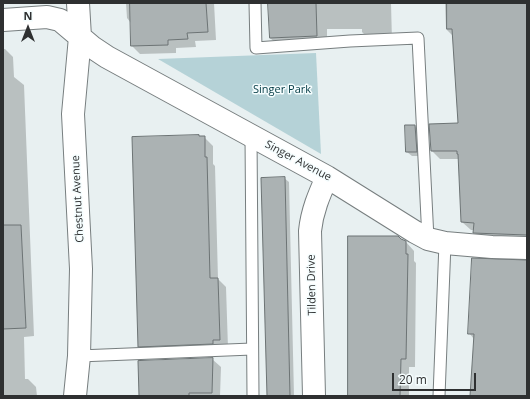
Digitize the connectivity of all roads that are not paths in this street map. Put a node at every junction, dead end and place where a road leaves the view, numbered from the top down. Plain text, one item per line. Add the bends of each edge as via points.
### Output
1 (78, 3) edge
2 (255, 3) edge
3 (3, 20) edge
4 (80, 37) junction
5 (251, 136) junction
6 (327, 177) junction
7 (437, 241) junction
8 (527, 248) edge
9 (252, 349) junction
10 (79, 356) junction
11 (75, 396) edge
12 (253, 396) edge
13 (314, 396) edge
14 (439, 396) edge

1 - 4 street, Chestnut Avenue
2 - 7 lane via 256,48 418,38
3 - 4 street, Singer Avenue via 60,20
4 - 5 street, Singer Avenue via 107,57
4 - 10 street, Chestnut Avenue via 74,114 81,269
5 - 6 street, Singer Avenue
5 - 9 lane
6 - 7 street, Singer Avenue via 415,232
6 - 13 street, Tilden Drive via 315,206 310,231
7 - 8 street, Singer Avenue
7 - 14 lane
9 - 10 lane
9 - 12 lane
10 - 11 street, Chestnut Avenue

